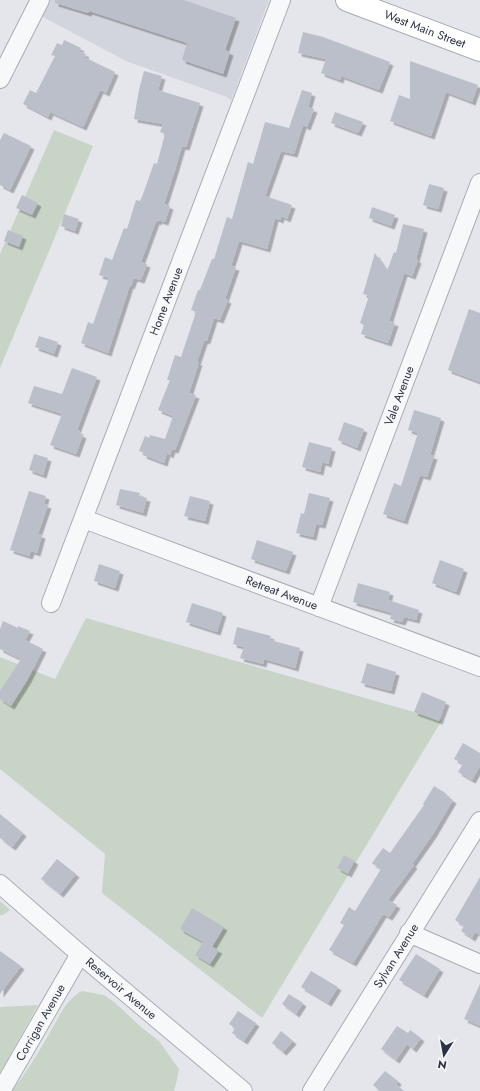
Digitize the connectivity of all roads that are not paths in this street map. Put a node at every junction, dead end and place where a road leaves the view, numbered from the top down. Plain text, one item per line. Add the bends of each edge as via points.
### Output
1 (40, 0) edge
2 (281, 0) edge
3 (347, 0) edge
4 (480, 50) edge
5 (0, 79) edge
6 (480, 183) edge
7 (84, 519) junction
8 (51, 603) dead end
9 (319, 608) junction
10 (480, 667) edge
11 (480, 821) edge
12 (0, 884) edge
13 (409, 934) junction
14 (80, 954) junction
15 (480, 964) edge
16 (1, 1091) edge
17 (243, 1091) edge
18 (312, 1091) edge

1 - 5 street
2 - 7 street, Home Avenue
3 - 4 main road, West Main Street
6 - 9 street, Vale Avenue
7 - 8 street, Home Avenue
7 - 9 street, Retreat Avenue
9 - 10 street, Retreat Avenue
11 - 13 street, Sylvan Avenue
12 - 14 street, Reservoir Avenue
13 - 15 street
13 - 18 street, Sylvan Avenue
14 - 16 street, Corrigan Avenue
14 - 17 street, Reservoir Avenue

